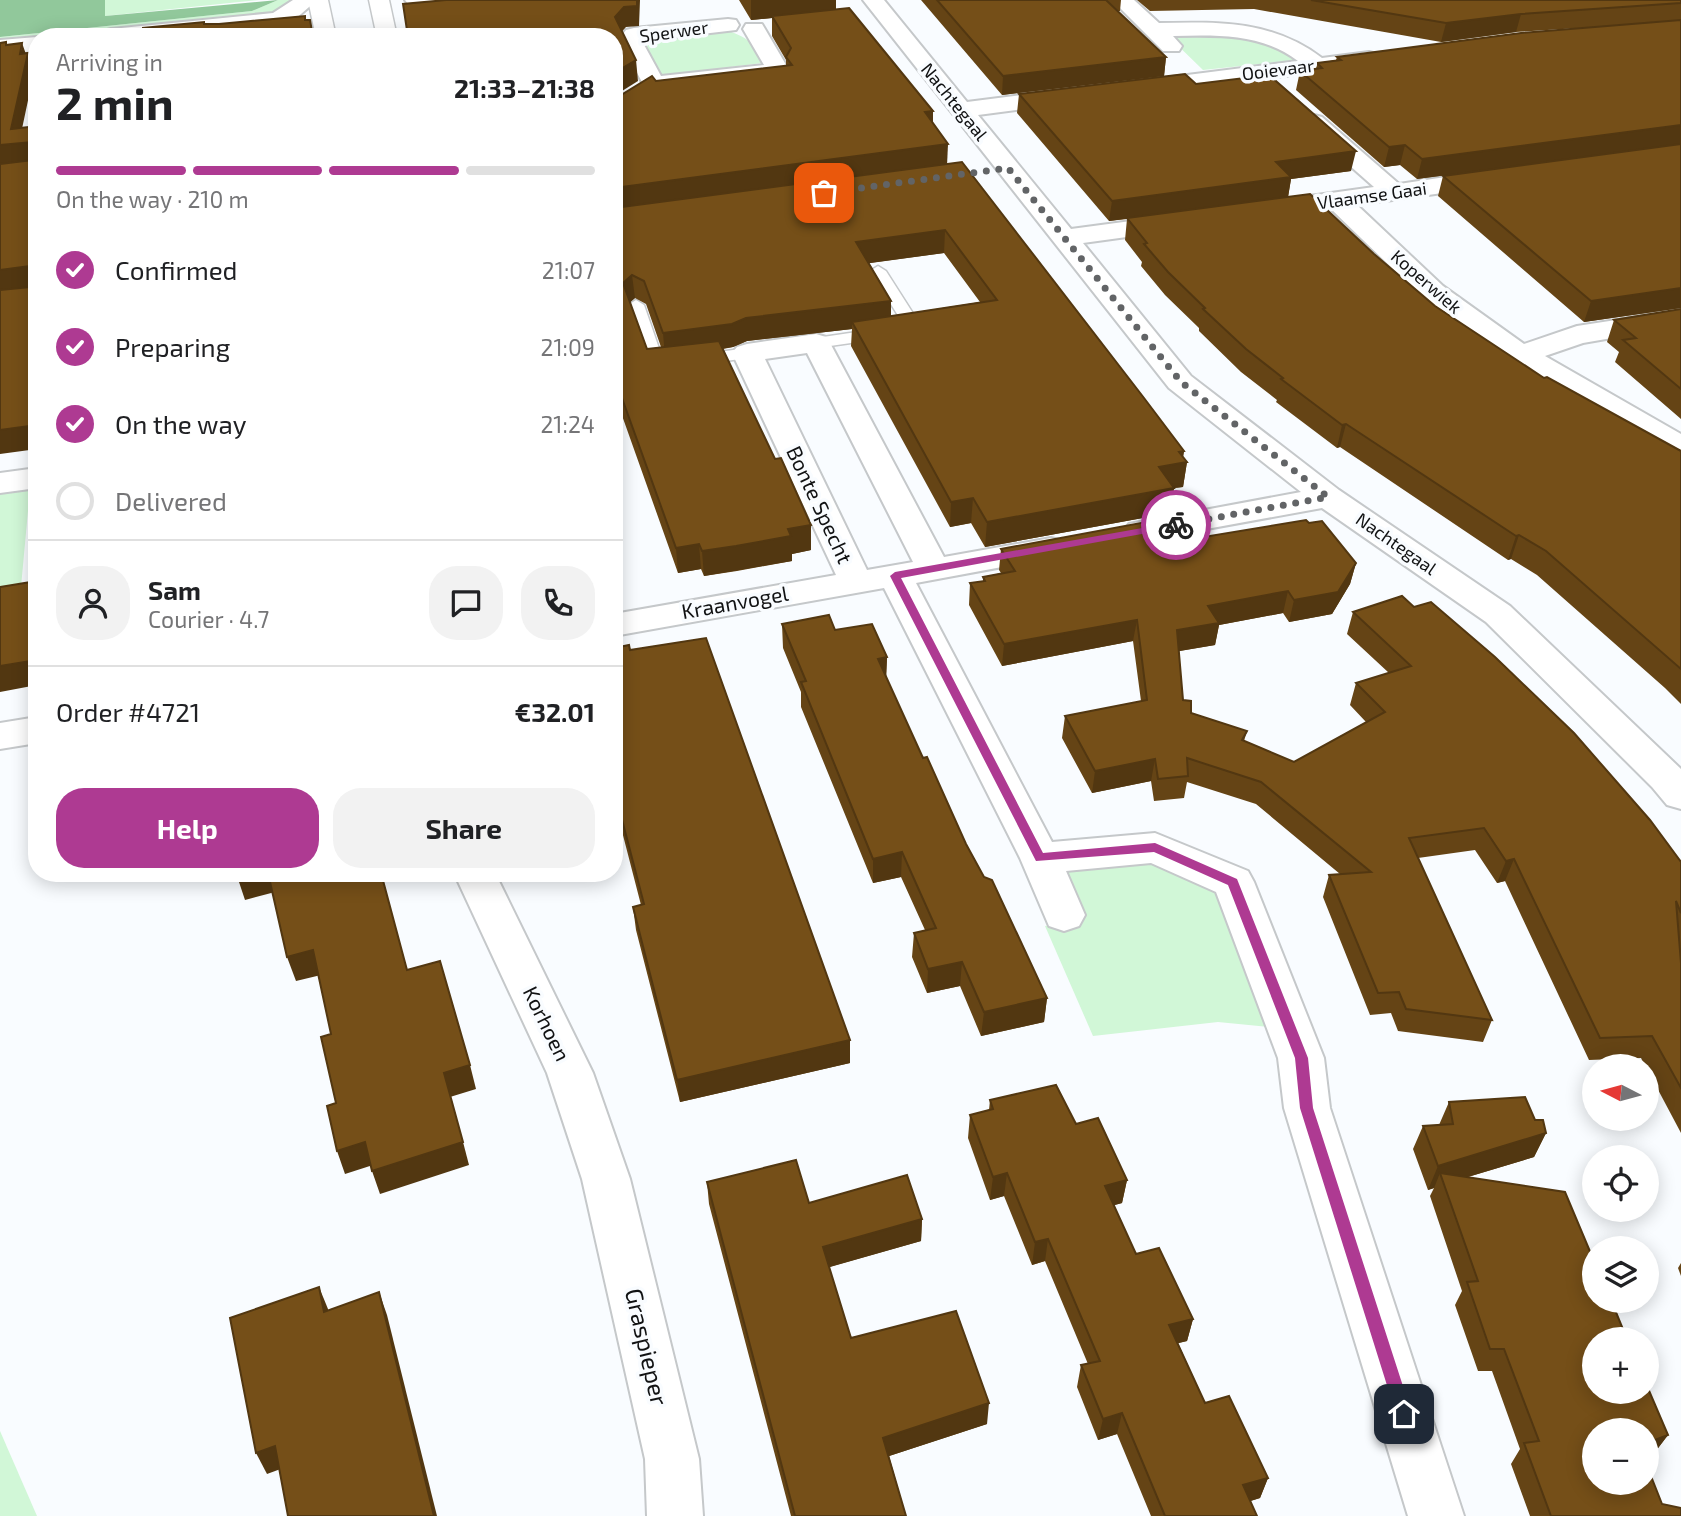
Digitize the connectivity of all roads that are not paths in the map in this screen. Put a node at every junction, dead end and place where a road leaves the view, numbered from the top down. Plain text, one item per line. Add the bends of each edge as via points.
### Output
1 (307, 0) edge
2 (318, 0) edge
3 (379, 0) edge
4 (415, 0) edge
5 (458, 0) edge
6 (1122, 0) edge
7 (871, 11) edge
8 (780, 26) edge
9 (187, 28) edge
10 (324, 28) edge
11 (385, 28) edge
12 (754, 29) junction
13 (1153, 30) junction
14 (28, 45) edge
15 (0, 47) edge
16 (1396, 56) edge
17 (1317, 65) junction
18 (1259, 72) junction
19 (1206, 79) junction
20 (654, 84) junction
21 (1124, 89) edge
22 (1279, 91) edge
23 (1096, 93) edge
24 (634, 97) edge
25 (1300, 109) edge
26 (960, 110) junction
27 (1517, 175) edge
28 (1394, 192) junction
29 (1338, 201) junction
30 (1242, 214) edge
31 (1200, 220) edge
32 (1063, 238) junction
33 (878, 271) dead end
34 (636, 305) dead end
35 (1681, 318) edge
36 (816, 343) junction
37 (747, 353) junction
38 (1521, 355) junction
39 (1681, 447) edge
40 (28, 479) edge
41 (0, 483) edge
42 (1328, 497) junction
43 (934, 569) junction
44 (895, 576) junction
45 (856, 582) junction
46 (623, 623) edge
47 (28, 731) edge
48 (0, 736) edge
49 (1681, 795) edge
50 (1040, 858) junction
51 (478, 882) edge
52 (1064, 915) dead end
53 (606, 1179) joint
54 (675, 1516) edge
55 (1436, 1516) edge

1 - 9 street via 285,16
2 - 10 street
3 - 11 street
4 - 5 street
6 - 13 street
7 - 26 street, Nachtegaal
8 - 12 street, Sperwer
12 - 20 street via 778,70
12 - 20 street, Sperwer via 723,16 634,35 630,39
13 - 17 street via 1253,33 1287,43
13 - 19 street
14 - 15 street
16 - 17 street, Ooievaar
17 - 18 street, Ooievaar
18 - 19 street, Ooievaar
18 - 22 street
19 - 21 street, Ooievaar
20 - 24 street
23 - 26 street
25 - 28 street
26 - 32 street, Nachtegaal via 994,170
27 - 28 street, Vlaamse Gaai
28 - 29 street, Vlaamse Gaai
29 - 30 street, Vlaamse Gaai
29 - 38 street, Koperwiek via 1433,292
31 - 32 street
32 - 42 street, Nachtegaal via 1181,382
33 - 36 lane via 915,329
34 - 37 lane via 656,366
35 - 38 street via 1577,335
36 - 37 street
36 - 43 street
37 - 45 street, Bonte Specht
38 - 39 street, Koperwiek
40 - 41 street
42 - 43 street
42 - 49 street, Nachtegaal via 1498,614
43 - 44 street, Bonte Specht
44 - 45 street, Bonte Specht
44 - 50 street
45 - 46 street, Kraanvogel
47 - 48 street
50 - 52 street
50 - 55 street via 1155,848 1233,882 1301,1058 1307,1108
51 - 53 street, Korhoen via 570,1073
53 - 54 street, Graspieper via 672,1460

